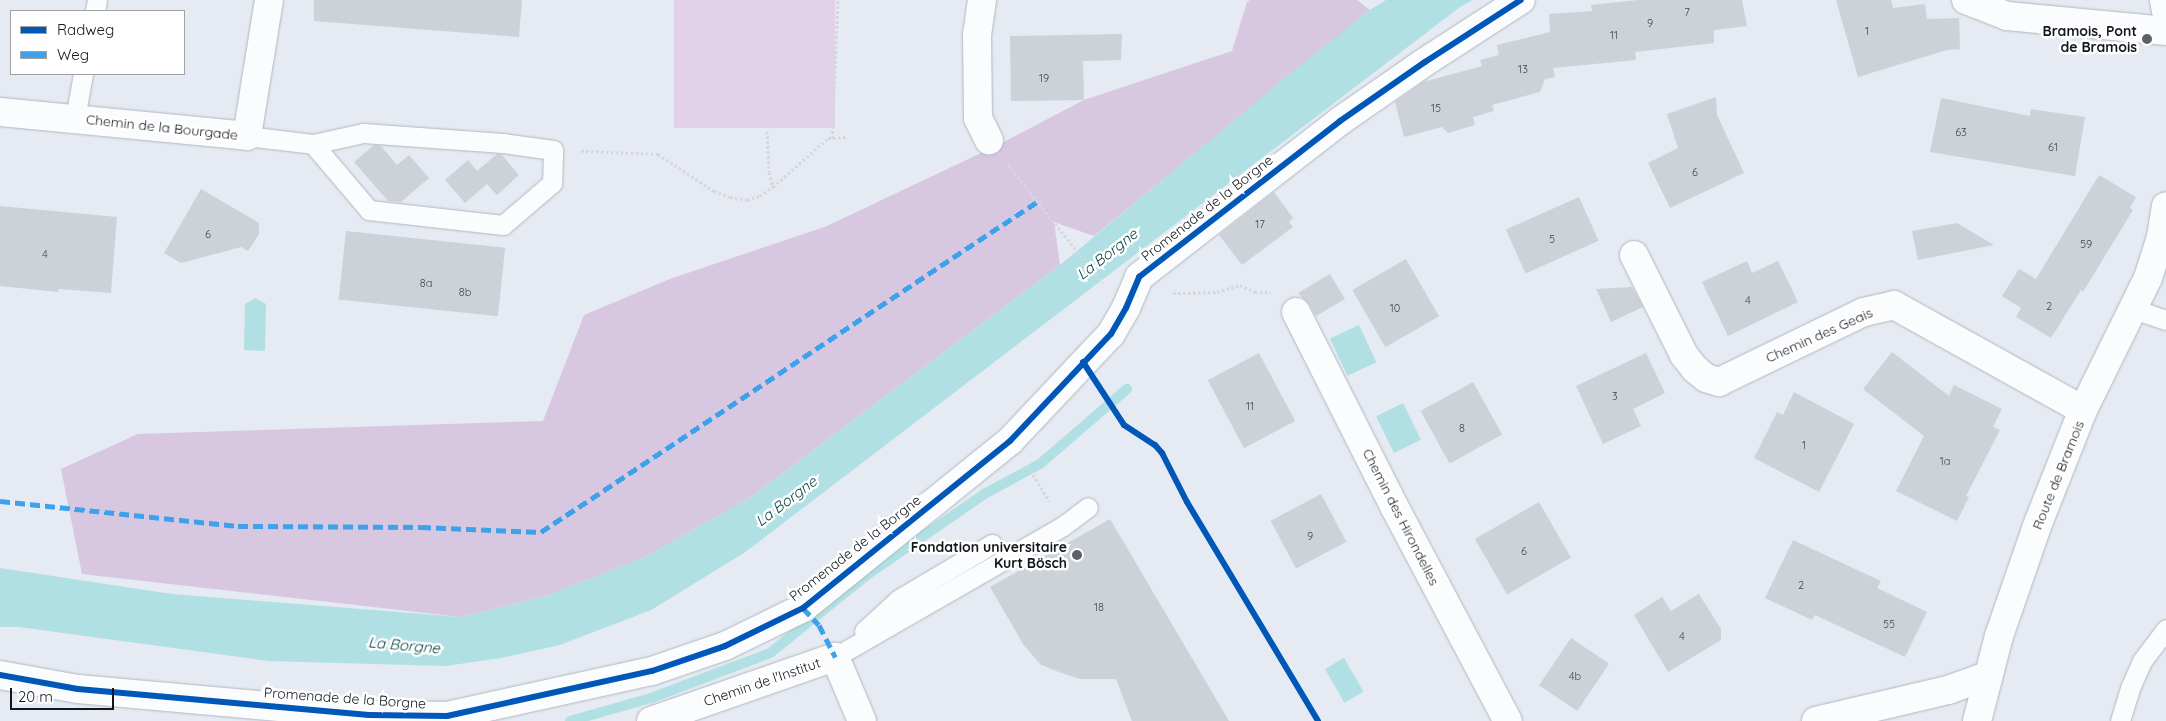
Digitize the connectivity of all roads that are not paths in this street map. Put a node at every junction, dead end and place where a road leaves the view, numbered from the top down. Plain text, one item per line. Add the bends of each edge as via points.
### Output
1 (268, 0) edge
2 (982, 0) edge
3 (1521, 0) edge
4 (1966, 0) edge
5 (2164, 0) edge
6 (2166, 11) edge
7 (2166, 32) edge
8 (83, 75) edge
9 (0, 112) edge
10 (75, 118) junction
11 (247, 136) junction
12 (989, 141) road end
13 (313, 144) junction
14 (2166, 206) edge
15 (2163, 237) edge
16 (1634, 255) dead end
17 (2134, 309) junction
18 (1296, 312) road end
19 (2166, 320) edge
20 (2083, 410) junction
21 (1088, 506) dead end
22 (992, 544) dead end
23 (2166, 629) edge
24 (835, 657) junction
25 (0, 674) edge
26 (1987, 676) junction
27 (651, 721) edge
28 (862, 721) edge
29 (1508, 721) edge
30 (1816, 721) edge
31 (1977, 721) edge
32 (2120, 721) edge

1 - 11 street, Chemin de la Bourgade
2 - 12 street via 978,34 978,118
3 - 25 street, Promenade de la Borgne via 1340,121 1138,277 1117,298 1111,334 1010,441 803,608 725,646 652,671 447,716 369,715 78,689
4 - 7 street via 2007,16
5 - 6 street
8 - 10 lane
9 - 10 street, Chemin de la Bourgade
10 - 11 street, Chemin de la Bourgade
11 - 13 lane
13 - 13 lane via 363,133 503,143 553,150 552,183 503,225 369,210
14 - 15 street, Route de Bramois
15 - 17 street, Route de Bramois
16 - 20 street, Chemin des Geais via 1684,355 1706,378 1719,382 1864,312 1894,305
17 - 19 lane
17 - 20 street, Route de Bramois
18 - 29 street, Chemin des Hirondelles
20 - 26 street, Route de Bramois via 2037,526
21 - 24 lane via 1063,526
22 - 24 lane via 899,599
23 - 32 lane via 2142,661
24 - 27 street, Chemin de l'Institut
24 - 28 street, Chemin de l'Institut
26 - 30 street via 1948,690
26 - 31 street, Route de Bramois

